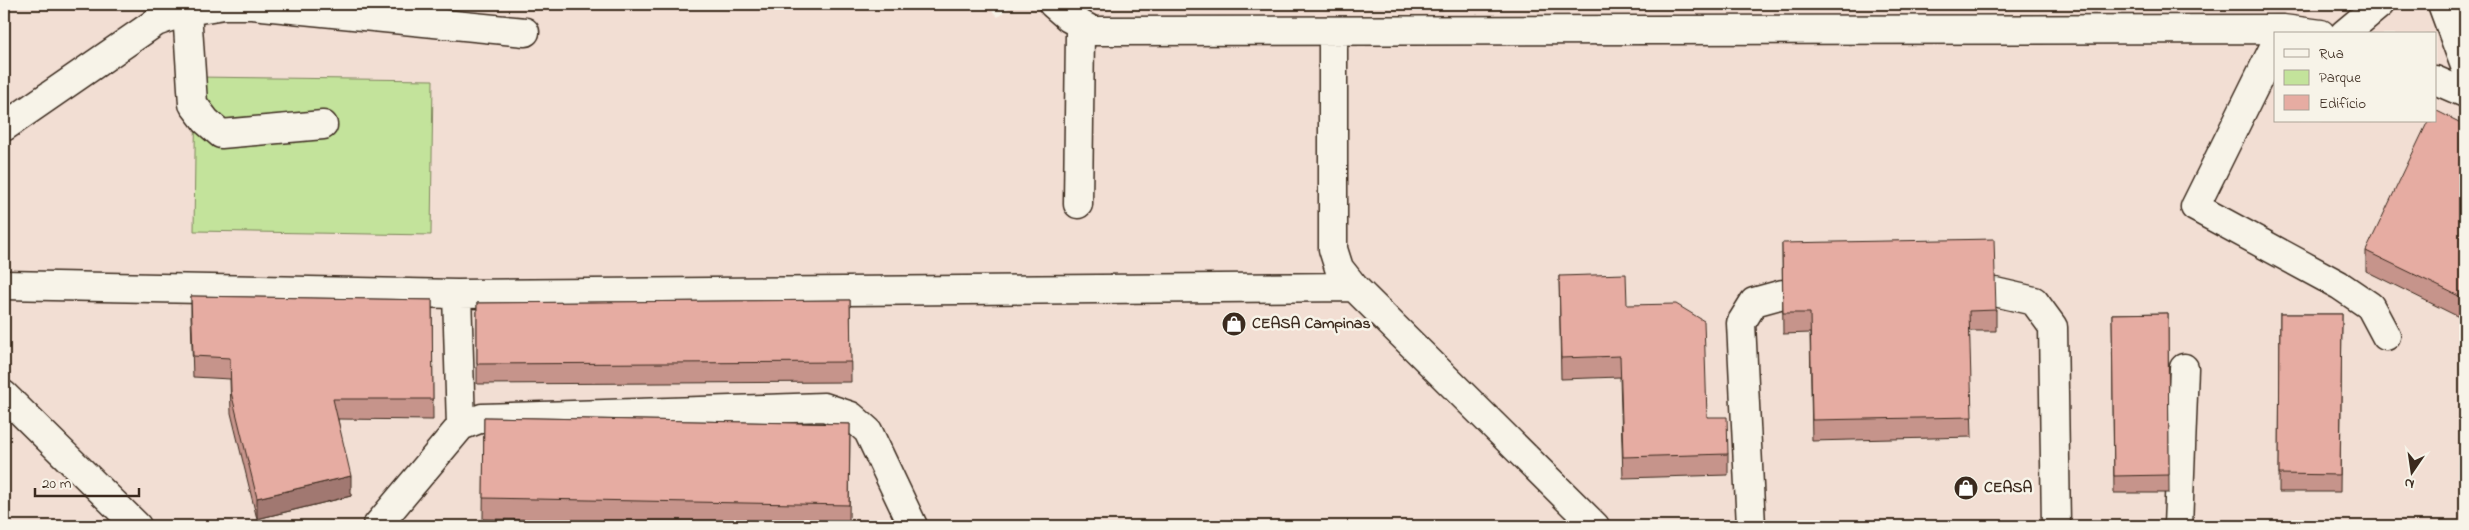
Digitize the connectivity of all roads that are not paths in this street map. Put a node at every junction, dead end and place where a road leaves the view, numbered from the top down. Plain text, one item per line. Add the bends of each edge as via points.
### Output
1 (1054, 4) edge
2 (2380, 4) edge
3 (2442, 4) edge
4 (187, 11) junction
5 (1333, 31) junction
6 (525, 32) dead end
7 (1080, 32) dead end
8 (2346, 32) edge
9 (2274, 36) edge
10 (2274, 48) edge
11 (2465, 66) edge
12 (2436, 80) edge
13 (2465, 93) edge
14 (323, 125) dead end
15 (4, 127) edge
16 (1078, 204) dead end
17 (4, 285) edge
18 (1354, 287) junction
19 (1995, 292) edge
20 (457, 294) junction
21 (1783, 294) edge
22 (2386, 336) dead end
23 (2184, 368) dead end
24 (4, 395) edge
25 (461, 426) junction
26 (137, 526) edge
27 (377, 526) edge
28 (913, 526) edge
29 (1595, 526) edge
30 (1751, 526) edge
31 (2056, 526) edge
32 (2178, 526) edge

1 - 5 lane via 1069,18 1093,31
2 - 8 lane
3 - 11 lane
4 - 6 lane via 224,5 252,5
4 - 14 lane via 193,104 221,134
4 - 15 lane via 156,22
5 - 9 lane
5 - 18 lane via 1333,249 1339,268
7 - 16 lane
10 - 22 lane via 2195,207 2339,285 2370,306
12 - 13 lane
17 - 20 lane
18 - 20 lane
18 - 29 lane
19 - 31 lane via 2034,301 2053,327
20 - 25 lane
21 - 30 lane via 1754,302 1741,323
23 - 32 lane
24 - 26 lane
25 - 27 lane
25 - 28 lane via 482,418 824,407 851,416 868,431

